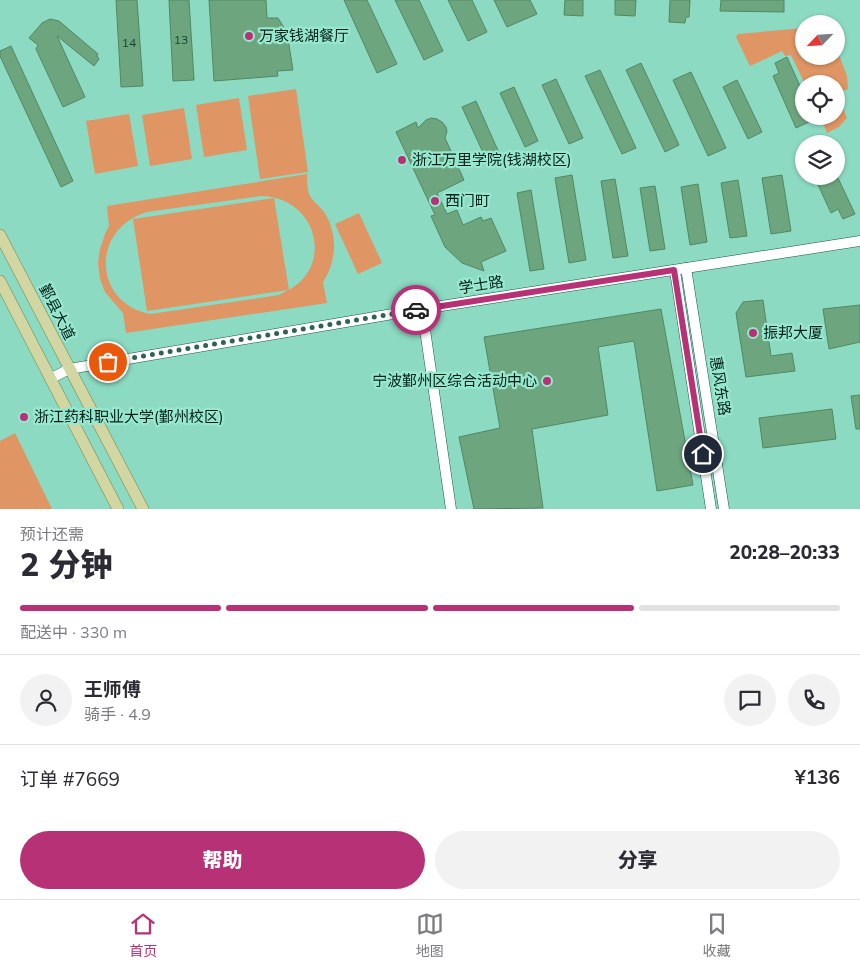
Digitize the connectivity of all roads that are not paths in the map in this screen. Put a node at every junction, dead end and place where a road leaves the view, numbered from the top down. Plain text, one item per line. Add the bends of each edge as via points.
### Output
1 (0, 235) edge
2 (860, 242) edge
3 (686, 268) junction
4 (674, 270) junction
5 (0, 281) edge
6 (422, 309) junction
7 (69, 369) junction
8 (50, 378) junction
9 (118, 509) edge
10 (143, 509) edge
11 (451, 509) edge
12 (711, 509) edge
13 (724, 509) edge

1 - 7 main road, 鄞县大道
2 - 3 street, 学士路
3 - 4 street, 学士路
3 - 13 street, 惠风东路
4 - 6 street, 学士路
4 - 12 street, 惠风东路
5 - 8 main road
6 - 7 street, 学士路
6 - 11 street
7 - 8 street, 学士路
7 - 10 main road, 鄞县大道
8 - 9 main road

